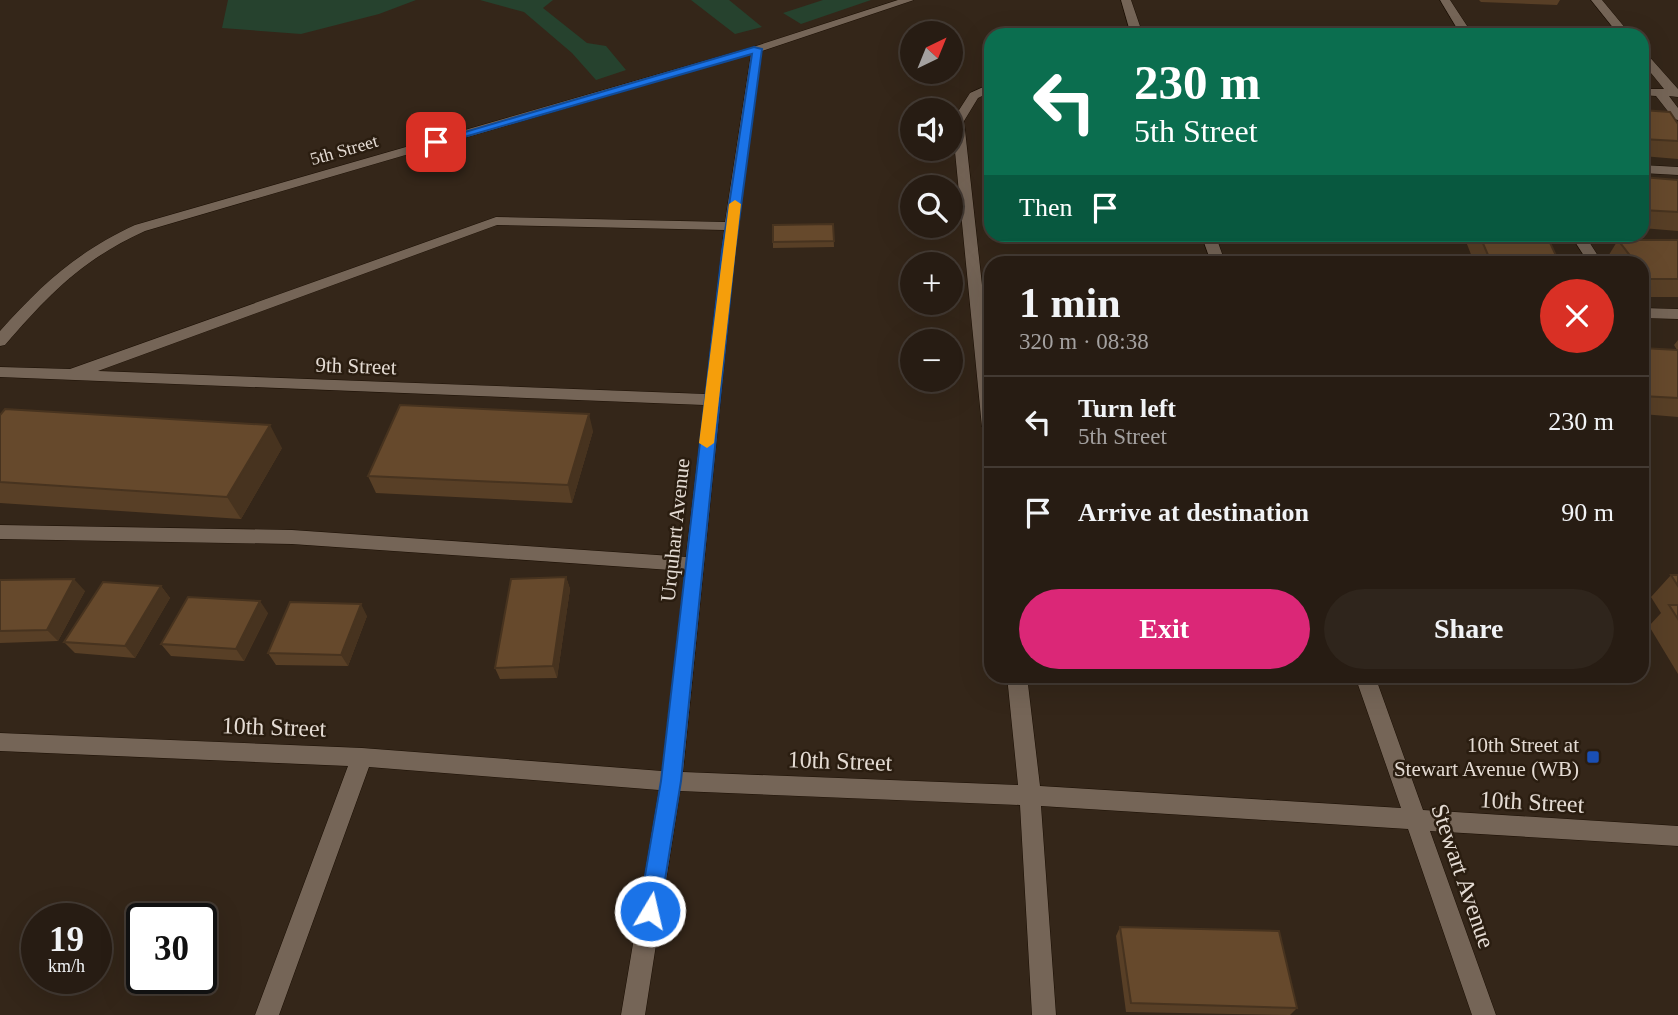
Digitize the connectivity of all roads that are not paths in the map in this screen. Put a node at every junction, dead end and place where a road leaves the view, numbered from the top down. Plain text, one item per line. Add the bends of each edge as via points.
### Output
1 (909, 0) edge
2 (1126, 0) edge
3 (1446, 0) edge
4 (1595, 0) edge
5 (1134, 28) edge
6 (1463, 28) edge
7 (1619, 28) edge
8 (757, 49) junction
9 (1649, 63) edge
10 (984, 91) edge
11 (1649, 92) edge
12 (1659, 92) junction
13 (1676, 93) edge
14 (1678, 116) edge
15 (1649, 169) edge
16 (1678, 171) edge
17 (732, 226) junction
18 (1649, 313) edge
19 (1678, 314) edge
20 (0, 341) edge
21 (984, 370) edge
22 (0, 372) edge
23 (66, 376) junction
24 (711, 400) junction
25 (0, 532) edge
26 (694, 566) junction
27 (1018, 683) edge
28 (1367, 683) edge
29 (0, 742) edge
30 (362, 757) junction
31 (671, 781) junction
32 (1030, 795) junction
33 (1416, 821) junction
34 (1678, 836) edge
35 (267, 1015) edge
36 (633, 1015) edge
37 (1044, 1015) edge
38 (1485, 1015) edge

1 - 8 street, 5th Street
2 - 5 street
3 - 6 street
4 - 7 street
8 - 17 street, Urquhart Avenue
8 - 20 street, 5th Street via 169,218 111,240 68,266
9 - 13 street
10 - 21 street via 974,96 958,121
11 - 12 street
12 - 13 street
12 - 14 street
15 - 16 street
17 - 23 street via 496,221
17 - 24 street, Urquhart Avenue
18 - 19 street
22 - 23 street, 9th Street
23 - 24 street, 9th Street
24 - 26 street, Urquhart Avenue
25 - 26 street via 292,537
26 - 31 street, Urquhart Avenue
27 - 32 street
28 - 33 street, Stewart Avenue
29 - 30 street, 10th Street
30 - 31 street, 10th Street
30 - 35 street
31 - 32 street, 10th Street
31 - 36 street, Urquhart Avenue
32 - 33 street, 10th Street
32 - 37 street
33 - 34 street, 10th Street
33 - 38 street, Stewart Avenue

